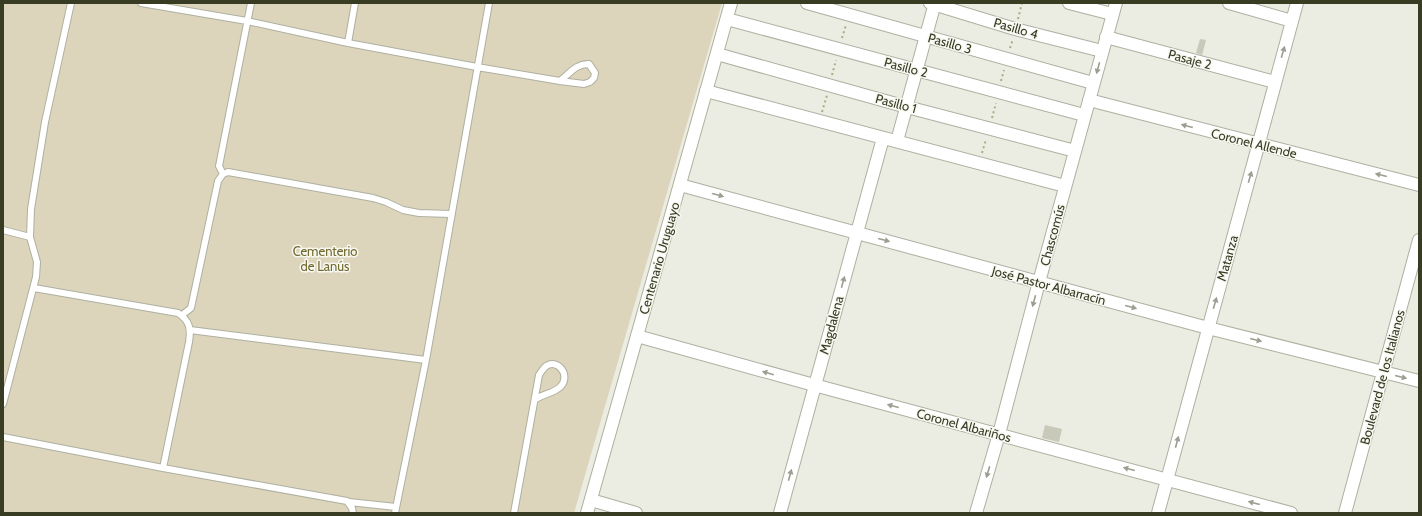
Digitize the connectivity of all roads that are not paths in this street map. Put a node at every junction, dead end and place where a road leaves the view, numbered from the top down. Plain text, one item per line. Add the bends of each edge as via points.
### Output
1 (71, 3) edge
2 (142, 3) edge
3 (251, 3) edge
4 (355, 3) edge
5 (489, 3) edge
6 (731, 3) edge
7 (807, 3) edge
8 (933, 3) edge
9 (1070, 3) edge
10 (1229, 3) edge
11 (1297, 3) edge
12 (1114, 9) edge
13 (727, 19) junction
14 (247, 21) junction
15 (1292, 21) junction
16 (926, 36) junction
17 (1106, 37) junction
18 (348, 43) junction
19 (1102, 52) junction
20 (717, 54) junction
21 (477, 67) junction
22 (917, 70) junction
23 (560, 81) junction
24 (1275, 82) junction
25 (1093, 83) junction
26 (706, 91) junction
27 (1088, 100) junction
28 (907, 107) junction
29 (1084, 115) junction
30 (883, 138) junction
31 (898, 141) junction
32 (1259, 144) junction
33 (1075, 151) junction
34 (223, 174) junction
35 (680, 185) junction
36 (1419, 185) edge
37 (1065, 186) junction
38 (451, 214) junction
39 (3, 230) edge
40 (856, 233) junction
41 (30, 237) junction
42 (1419, 240) edge
43 (1039, 282) junction
44 (34, 288) junction
45 (182, 315) junction
46 (1208, 328) junction
47 (190, 330) junction
48 (637, 336) junction
49 (426, 360) junction
50 (1384, 372) junction
51 (1419, 381) edge
52 (814, 386) junction
53 (536, 399) junction
54 (3, 404) edge
55 (999, 434) junction
56 (3, 437) edge
57 (163, 468) junction
58 (1167, 479) junction
59 (591, 500) junction
60 (349, 502) junction
61 (396, 510) edge
62 (353, 513) edge
63 (514, 513) edge
64 (587, 513) edge
65 (636, 513) edge
66 (780, 513) edge
67 (976, 513) edge
68 (1158, 513) edge
69 (1291, 513) edge
70 (1345, 513) edge

1 - 41 lane via 45,122 31,209
2 - 14 lane
3 - 14 lane
4 - 18 lane
5 - 21 lane
6 - 13 street, Centenario Uruguayo
7 - 16 street, Pasillo 3
8 - 16 street
8 - 19 street, Pasillo 4
9 - 12 street
10 - 15 street
11 - 15 street, Matanza
12 - 17 street, Chascomús
13 - 20 street, Centenario Uruguayo
13 - 22 street, Pasillo 2
14 - 18 lane
14 - 34 lane via 219,166
24 -> 15 street, Matanza
16 - 22 street
16 - 25 street, Pasillo 3
17 - 19 street, Chascomús
17 - 24 street, Pasaje 2
18 - 21 lane
19 -> 25 street, Chascomús
20 - 26 street, Centenario Uruguayo
20 - 28 street, Pasillo 1
21 - 23 lane
21 - 38 lane
22 - 28 street
22 - 29 street, Pasillo 2
23 - 23 lane via 583,64 589,64 595,73 594,78 584,84
24 - 32 street, Matanza
25 - 27 street, Chascomús
26 - 30 street
26 - 35 street, Centenario Uruguayo
27 - 29 street, Chascomús
32 -> 27 street, Coronel Allende
28 - 31 street
28 - 33 street, Pasillo 1
29 - 33 street, Chascomús
30 - 31 street
30 - 40 street, Magdalena
31 - 37 street
36 -> 32 street, Coronel Allende
46 -> 32 street, Matanza
33 - 37 street, Chascomús
34 - 38 lane via 228,172 373,198 414,212
34 - 45 lane via 218,181 191,308
35 -> 40 street, José Pastor Albarracín
35 - 48 street, Centenario Uruguayo
37 - 43 street, Chascomús
38 - 49 lane
39 - 41 lane
40 -> 43 street, José Pastor Albarracín
52 -> 40 street, Magdalena
41 - 44 lane via 37,262
42 - 50 street, Boulevard de los Italianos
43 -> 46 street, José Pastor Albarracín
43 -> 55 street, Chascomús
44 - 45 lane
44 - 54 lane
45 - 47 lane
46 -> 50 street, José Pastor Albarracín
58 -> 46 street, Matanza
47 - 49 lane
47 - 57 lane via 190,342
52 -> 48 street, Coronel Albariños
48 - 59 street, Centenario Uruguayo
49 - 61 lane
50 -> 51 street, José Pastor Albarracín
50 - 70 street, Boulevard de los Italianos
55 -> 52 street, Coronel Albariños
66 -> 52 street, Magdalena
53 - 53 lane via 561,386 564,380 562,367 556,364 545,367 539,375
53 - 63 lane
58 -> 55 street, Coronel Albariños
55 -> 67 street, Chascomús
56 - 57 lane
57 - 60 lane
58 - 68 street, Matanza
69 -> 58 street, Coronel Albariños
59 - 64 street, Centenario Uruguayo
59 - 65 street
60 - 61 lane
60 - 62 lane

